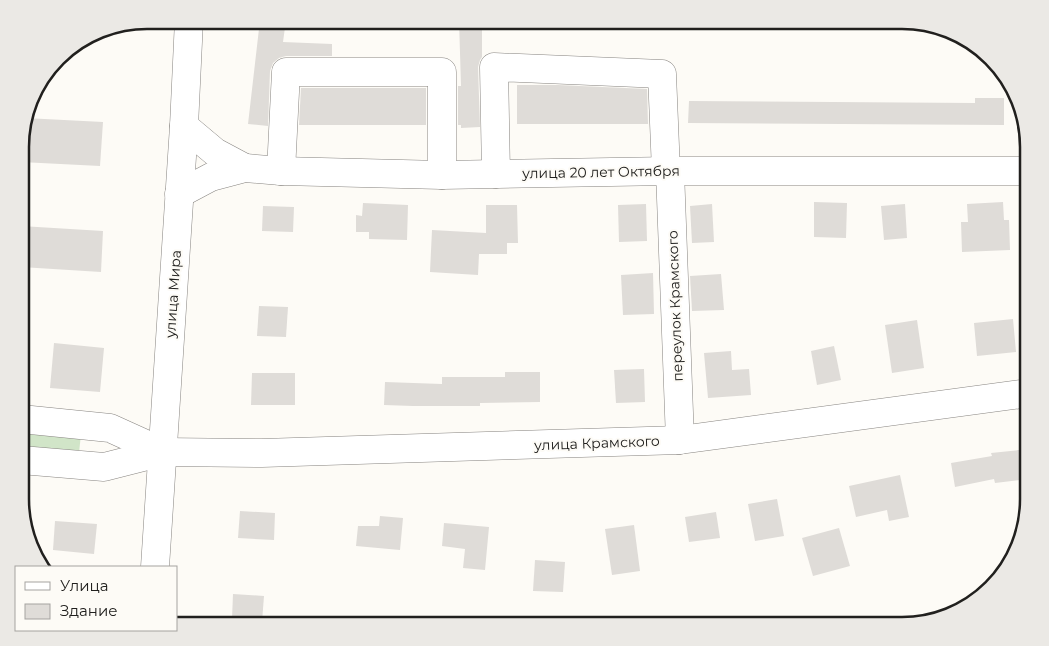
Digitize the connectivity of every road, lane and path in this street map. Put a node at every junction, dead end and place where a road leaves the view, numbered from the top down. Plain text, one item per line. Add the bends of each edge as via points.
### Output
1 (189, 29) edge
2 (184, 126) junction
3 (245, 168) junction
4 (281, 171) junction
5 (668, 171) junction
6 (1020, 171) edge
7 (496, 174) junction
8 (442, 175) junction
9 (179, 194) junction
10 (1020, 394) edge
11 (29, 420) edge
12 (680, 440) junction
13 (163, 452) junction
14 (29, 461) edge
15 (155, 566) edge

1 - 2 street, улица Мира
2 - 3 street via 215,152
2 - 9 street, улица Мира
3 - 4 street, улица 20 лет Октября
3 - 9 street, улица 20 лет Октября via 211,178
4 - 8 street, улица 20 лет Октября
4 - 8 street via 286,72 442,72
5 - 6 street, улица 20 лет Октября
5 - 7 street, улица 20 лет Октября
5 - 7 street, переулок Крамского via 662,74 494,67
5 - 12 street, переулок Крамского
7 - 8 street, улица 20 лет Октября
9 - 13 street, улица Мира
10 - 12 street, улица Крамского
11 - 13 street, улица Крамского via 110,428
12 - 13 street, улица Крамского via 262,453
13 - 14 street, улица Крамского via 104,467
13 - 15 street, улица Мира

